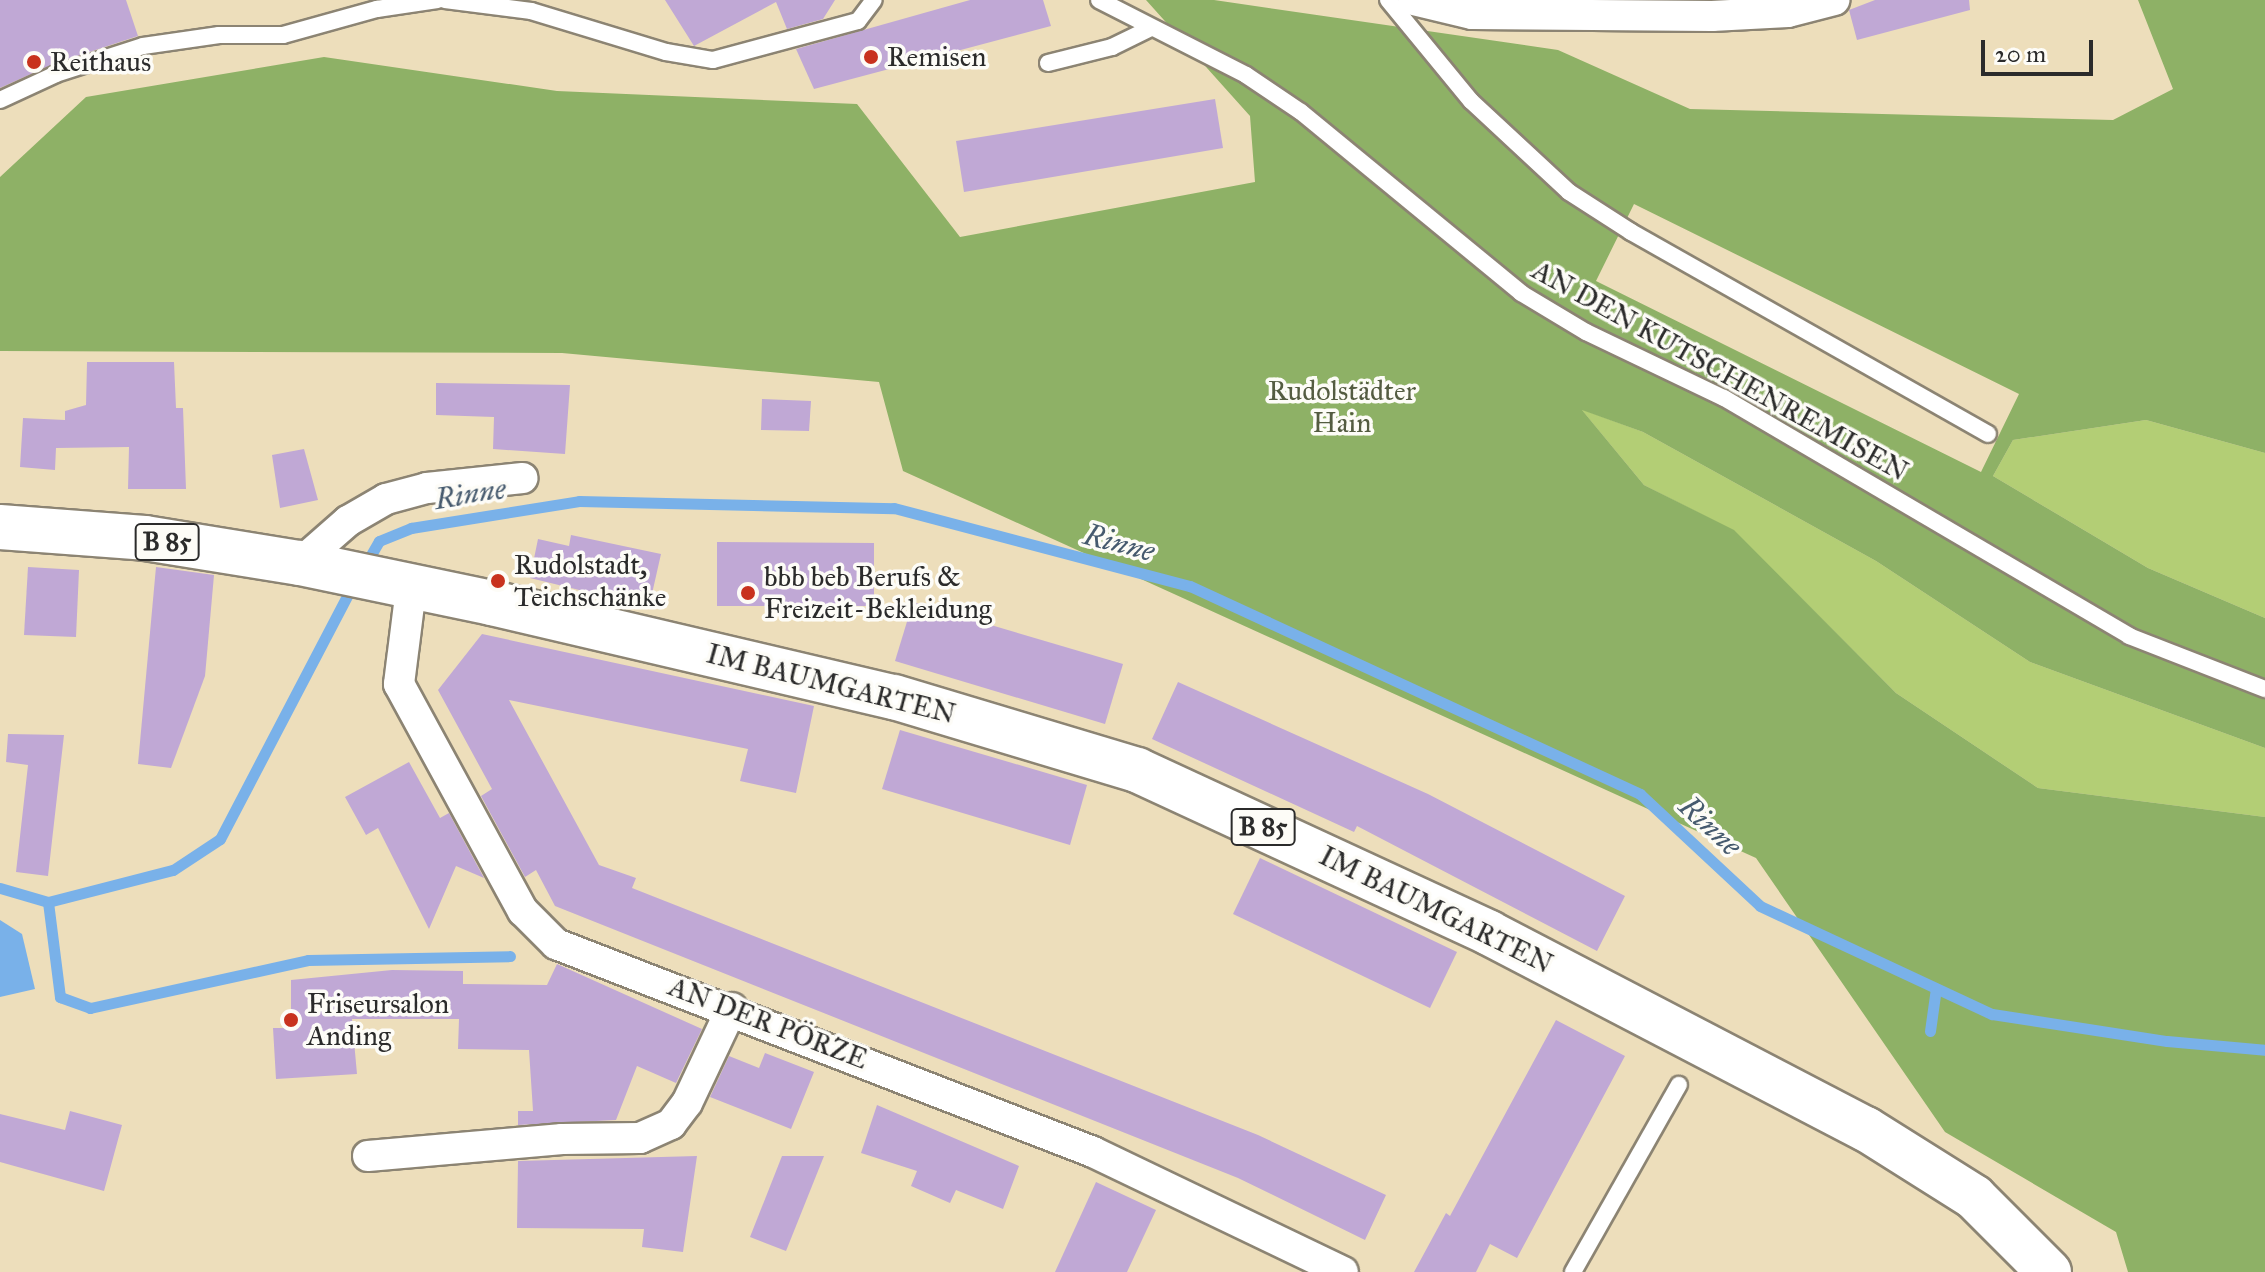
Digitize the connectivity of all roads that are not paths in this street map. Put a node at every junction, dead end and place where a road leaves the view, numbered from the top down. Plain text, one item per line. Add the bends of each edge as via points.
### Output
1 (437, 0) edge
2 (445, 0) edge
3 (874, 0) edge
4 (1099, 0) edge
5 (1388, 0) edge
6 (1413, 0) edge
7 (1834, 0) edge
8 (1151, 28) junction
9 (1048, 63) dead end
10 (0, 100) edge
11 (1988, 434) dead end
12 (522, 478) dead end
13 (0, 527) edge
14 (316, 567) junction
15 (401, 587) junction
16 (2265, 689) edge
17 (732, 1008) junction
18 (1679, 1085) dead end
19 (368, 1156) dead end
20 (1343, 1272) edge
21 (1573, 1272) edge
22 (2049, 1272) edge

1 - 10 lane via 377,9 283,35 219,35 143,46 56,74
2 - 3 lane via 531,11 666,52 713,60 858,21
4 - 8 lane, AN DEN KUTSCHENREMISEN
5 - 11 lane via 1471,101 1569,192
6 - 7 street via 1472,14 1712,16 1788,12
8 - 9 lane via 1112,47
8 - 16 lane, AN DEN KUTSCHENREMISEN via 1246,75 1301,112 1521,293 1586,332 1724,398 2129,636
12 - 14 street via 427,488 386,499 348,521
13 - 14 main road, B 85 via 145,538
14 - 15 main road, B 85
15 - 17 street, AN DER PÖRZE via 399,684 523,911 556,944
15 - 22 main road, IM BAUMGARTEN / B 85 via 863,689 1137,770 1489,933 1866,1129 1974,1197
17 - 19 street via 687,1103 671,1124 640,1138 562,1139
17 - 20 street, AN DER PÖRZE via 1093,1152
18 - 21 lane

